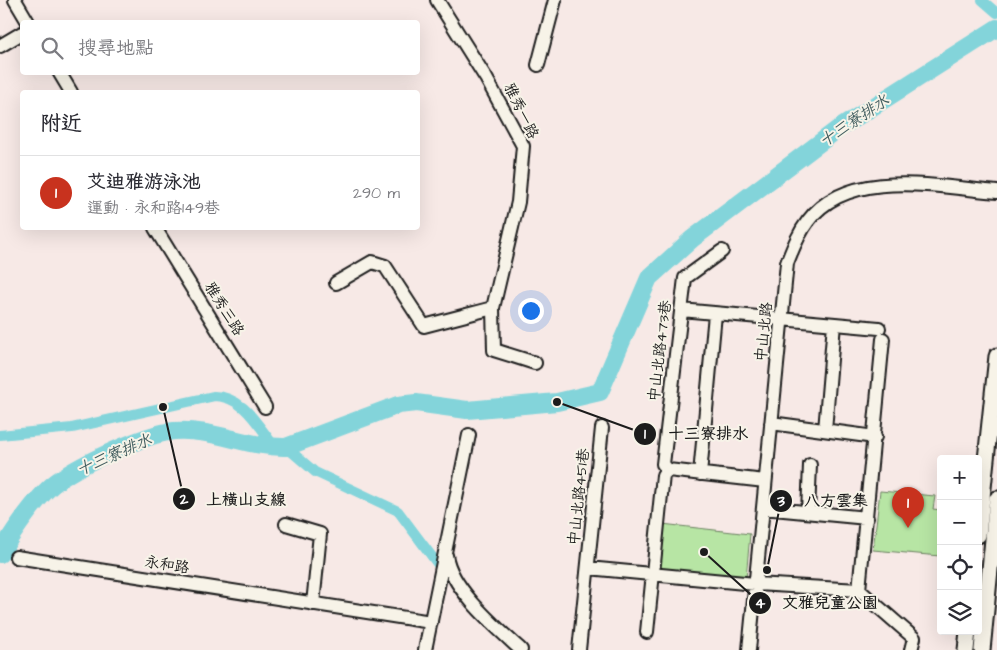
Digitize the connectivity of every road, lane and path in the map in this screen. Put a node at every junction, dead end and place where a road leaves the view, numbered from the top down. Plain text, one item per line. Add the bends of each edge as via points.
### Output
1 (15, 0) edge
2 (437, 0) edge
3 (556, 0) edge
4 (27, 20) edge
5 (20, 34) edge
6 (0, 46) edge
7 (538, 65) dead end
8 (61, 75) edge
9 (70, 90) edge
10 (997, 192) edge
11 (156, 230) edge
12 (722, 250) dead end
13 (336, 283) dead end
14 (493, 308) junction
15 (681, 310) junction
16 (715, 314) junction
17 (782, 321) junction
18 (834, 324) junction
19 (997, 356) edge
20 (535, 363) dead end
21 (265, 407) dead end
22 (771, 423) junction
23 (602, 428) dead end
24 (825, 430) junction
25 (469, 435) dead end
26 (875, 437) junction
27 (810, 465) dead end
28 (668, 470) junction
29 (700, 474) junction
30 (765, 482) junction
31 (997, 499) edge
32 (982, 500) edge
33 (763, 508) junction
34 (808, 512) junction
35 (867, 518) junction
36 (286, 524) dead end
37 (16, 557) dead end
38 (444, 558) junction
39 (588, 568) junction
40 (653, 573) junction
41 (756, 584) junction
42 (859, 590) junction
43 (313, 604) junction
44 (431, 622) junction
45 (647, 632) dead end
46 (968, 635) edge
47 (426, 650) edge
48 (521, 650) edge
49 (579, 650) edge
50 (749, 650) edge
51 (911, 650) edge
52 (966, 650) edge
53 (982, 650) edge

1 - 4 street
2 - 14 street, 雅秀一路 via 486,78 523,146 518,202
3 - 7 street
5 - 6 street
8 - 9 street
10 - 17 street, 中山北路 via 893,184 852,190 827,202 808,220 787,263
11 - 21 street, 雅秀三路
12 - 15 street, 中山北路473巷 via 685,278
13 - 14 street via 372,262 385,266 424,326
14 - 20 street, 雅秀一路 via 494,350
15 - 16 street
15 - 28 street, 中山北路473巷 via 663,464
16 - 17 street
16 - 29 street
17 - 18 street
17 - 22 street, 中山北路
18 - 24 street
18 - 26 street via 881,334
19 - 32 main road
22 - 24 street
22 - 30 street, 中山北路
23 - 39 street, 中山北路451巷
24 - 26 street
25 - 38 street
26 - 35 street
27 - 34 street
28 - 29 street
28 - 40 street via 663,475
29 - 30 street
30 - 33 street, 中山北路
31 - 53 main road
33 - 34 street
33 - 41 street, 中山北路
34 - 35 street
35 - 42 street
36 - 43 street via 320,534
37 - 43 street, 永和路
38 - 44 street
38 - 48 street via 464,592
39 - 40 street, 中山北路451巷
39 - 49 street, 中山北路451巷
40 - 41 street, 中山北路451巷
40 - 45 street
41 - 42 street, 中山北路451巷
41 - 50 street, 中山北路
42 - 51 street via 914,638
43 - 44 street, 永和路
44 - 47 street
46 - 52 main road

